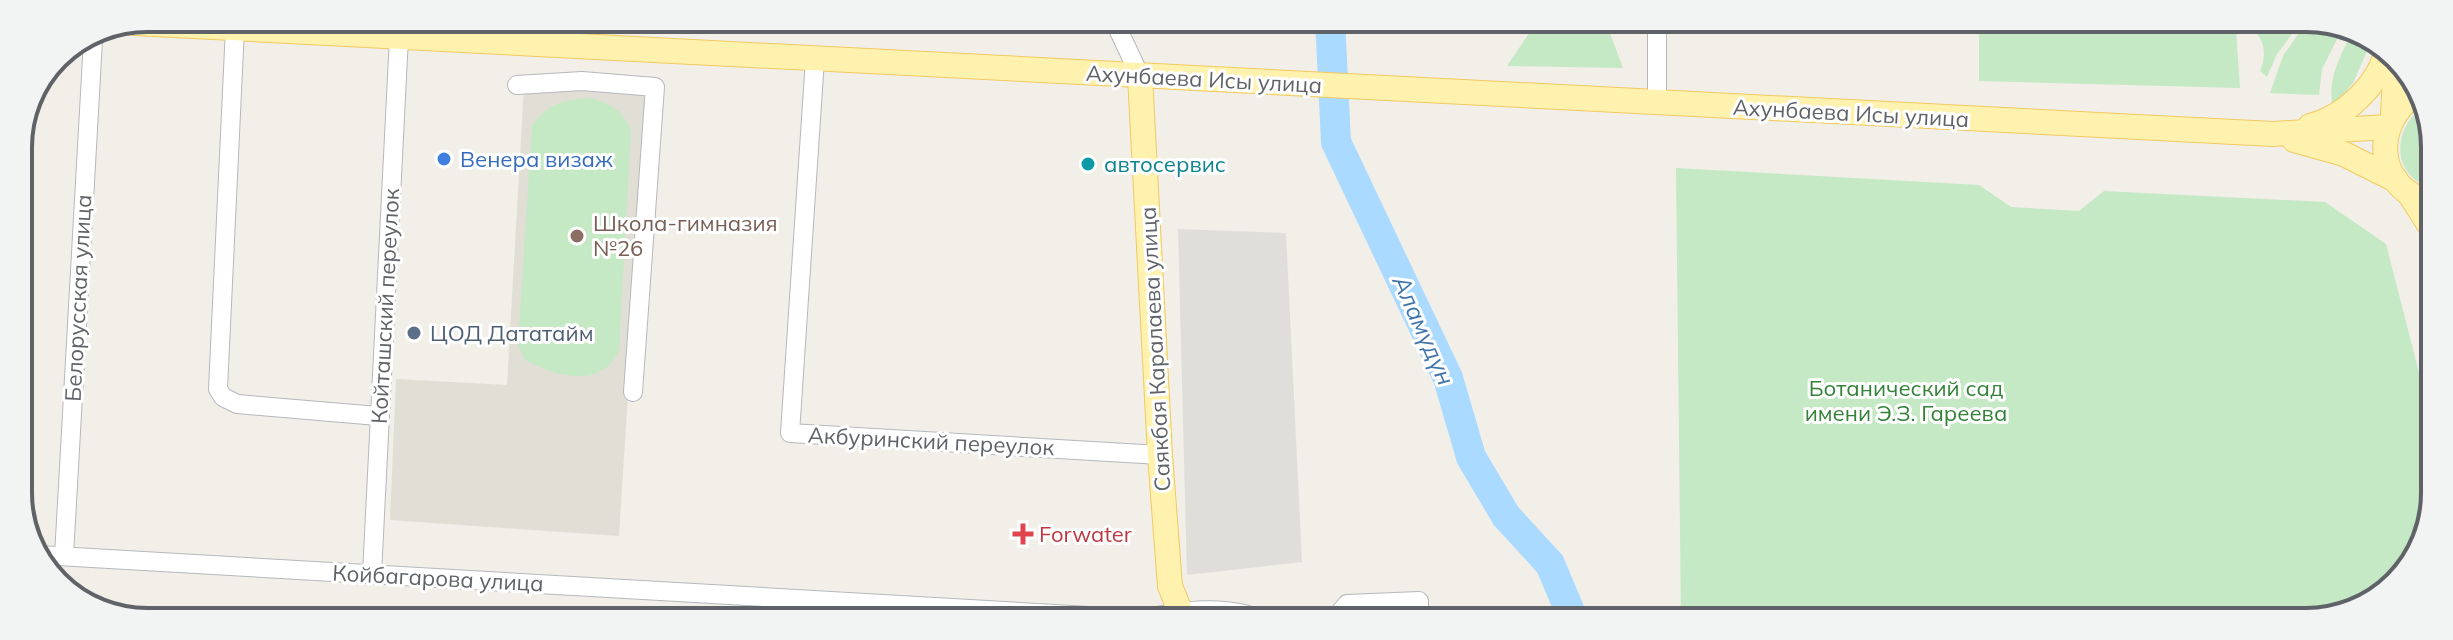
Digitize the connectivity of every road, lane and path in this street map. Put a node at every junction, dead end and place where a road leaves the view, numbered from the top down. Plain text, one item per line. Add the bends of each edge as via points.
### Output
1 (235, 32) edge
2 (308, 32) edge
3 (538, 32) edge
4 (1125, 32) edge
5 (1657, 32) edge
6 (399, 37) junction
7 (538, 44) junction
8 (93, 46) edge
9 (815, 59) junction
10 (2383, 63) edge
11 (2395, 75) edge
12 (1140, 76) junction
13 (517, 85) dead end
14 (2410, 98) edge
15 (1657, 102) junction
16 (2390, 120) junction
17 (2273, 134) junction
18 (2402, 186) junction
19 (2421, 196) edge
20 (2421, 213) edge
21 (633, 392) dead end
22 (378, 416) junction
23 (1160, 455) junction
24 (51, 555) edge
25 (64, 556) junction
26 (372, 574) junction
27 (954, 608) edge
28 (1177, 608) edge
29 (1344, 608) edge
30 (1419, 608) edge

1 - 22 street via 218,389 237,404
2 - 6 main road, Ахунбаева Исы улица
3 - 7 street
4 - 12 street
5 - 15 street
6 - 7 main road, Ахунбаева Исы улица
6 - 22 street, Койташский переулок
7 - 9 main road, Ахунбаева Исы улица
8 - 25 street, Белорусская улица
9 - 12 main road, Ахунбаева Исы улица
9 - 23 street, Акбуринский переулок via 790,433
10 - 17 main road via 2364,92 2341,112 2321,123
11 - 16 main road
12 - 15 main road, Ахунбаева Исы улица
12 - 23 main road, Саякбая Каралаева улица
13 - 21 street via 582,81 655,87
14 - 16 main road
15 - 17 main road, Ахунбаева Исы улица
16 - 17 main road, Ахунбаева Исы улица
16 - 18 main road via 2384,147
17 - 18 main road, Ахунбаева Исы улица via 2344,154
18 - 19 main road, Ахунбаева Исы улица
18 - 20 main road
22 - 26 street, Койташский переулок
23 - 28 main road, Саякбая Каралаева улица via 1170,586
24 - 25 street, Койбагарова улица
25 - 26 street, Койбагарова улица
26 - 27 street, Койбагарова улица
29 - 30 street via 1419,601

